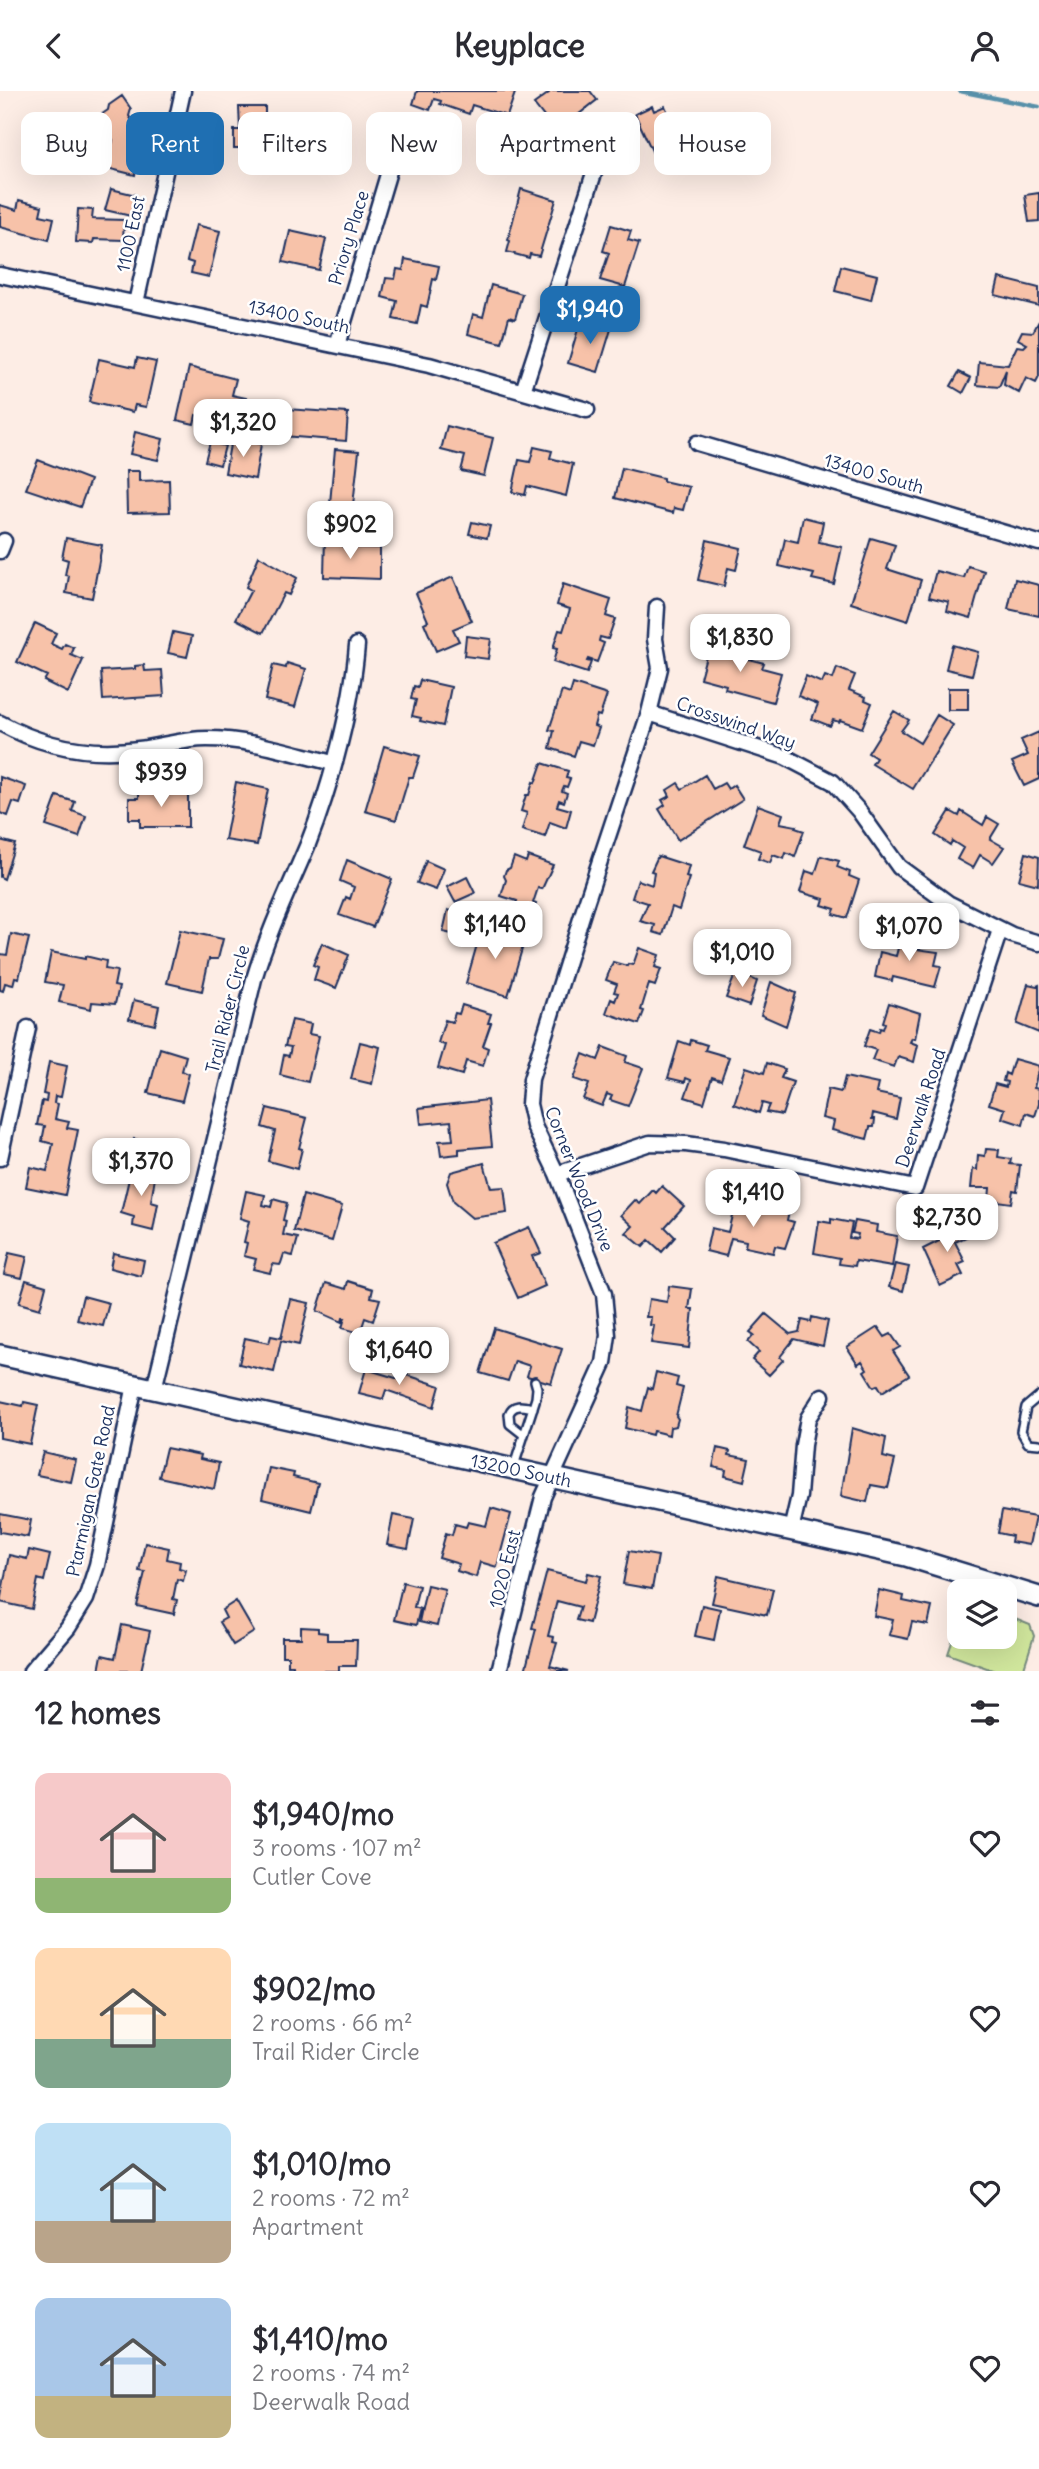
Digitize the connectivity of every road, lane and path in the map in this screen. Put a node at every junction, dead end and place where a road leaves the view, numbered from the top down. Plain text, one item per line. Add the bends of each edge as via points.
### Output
1 (183, 91) edge
2 (387, 175) edge
3 (593, 175) edge
4 (0, 275) edge
5 (136, 303) junction
6 (337, 345) junction
7 (523, 391) junction
8 (587, 410) dead end
9 (697, 443) dead end
10 (1039, 543) edge
11 (657, 607) dead end
12 (357, 645) dead end
13 (649, 713) junction
14 (0, 723) edge
15 (333, 763) junction
16 (1000, 930) junction
17 (1039, 943) edge
18 (28, 1028) dead end
19 (0, 1158) edge
20 (557, 1174) junction
21 (0, 1355) edge
22 (535, 1381) dead end
23 (135, 1385) junction
24 (154, 1389) junction
25 (822, 1396) dead end
26 (1039, 1396) edge
27 (533, 1408) junction
28 (524, 1435) junction
29 (1039, 1444) edge
30 (513, 1470) junction
31 (553, 1478) junction
32 (791, 1530) junction
33 (1039, 1597) edge
34 (31, 1671) edge
35 (499, 1671) edge

1 - 5 street, 1100 East
2 - 6 street, Priory Place
3 - 7 street
4 - 5 street, 13400 South
5 - 6 street, 13400 South
6 - 7 street, 13400 South
7 - 8 street, 13400 South
9 - 10 street, 13400 South
11 - 13 street, Corner Wood Drive via 655,639 660,668
12 - 15 street, Trail Rider Circle via 354,683
13 - 16 street, Crosswind Way via 785,757 833,782 900,867 948,902
13 - 20 street, Corner Wood Drive via 531,1079 529,1104 534,1126
14 - 15 street via 37,740 89,752 206,739 264,745
15 - 24 street, Trail Rider Circle via 308,842 261,954
16 - 17 street, Crosswind Way
16 - 20 street, Deerwalk Road via 915,1188 686,1144 650,1143
18 - 19 street
20 - 31 street, Corner Wood Drive via 604,1294 608,1335 604,1363
21 - 23 street, 13200 South
22 - 27 lane
23 - 24 street, 13200 South
23 - 34 street, Ptarmigan Gate Road via 86,1599
24 - 30 street, 13200 South
25 - 32 street via 808,1418
26 - 29 lane via 1026,1407 1021,1431 1028,1443
27 - 28 lane
27 - 28 lane via 514,1406 509,1414 510,1424
28 - 30 lane
30 - 31 street, 13200 South
31 - 32 street, 13200 South
31 - 35 street, 1020 East via 543,1497
32 - 33 street, 13200 South via 906,1556

